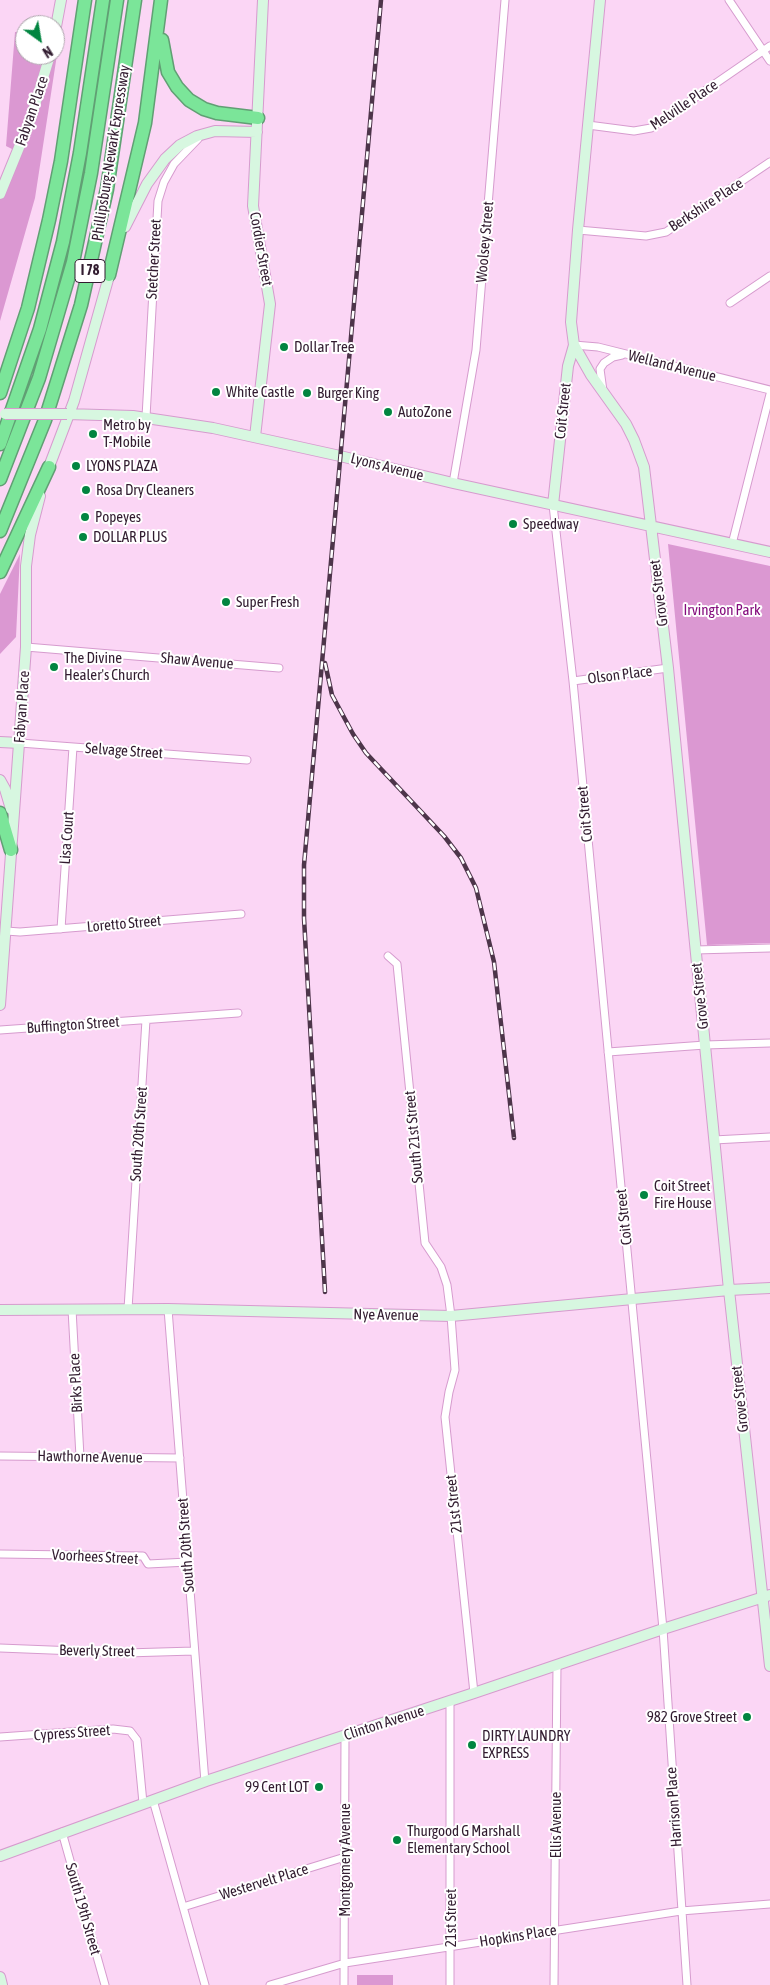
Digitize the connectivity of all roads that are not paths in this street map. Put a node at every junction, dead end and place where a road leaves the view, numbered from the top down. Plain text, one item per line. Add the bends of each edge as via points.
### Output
1 (61, 0) edge
2 (85, 0) edge
3 (103, 0) edge
4 (117, 0) edge
5 (135, 0) edge
6 (263, 0) edge
7 (506, 0) edge
8 (600, 0) edge
9 (729, 0) edge
10 (160, 5) edge
11 (58, 15) edge
12 (770, 46) edge
13 (763, 51) junction
14 (770, 61) edge
15 (47, 65) edge
16 (258, 118) junction
17 (588, 125) junction
18 (222, 130) junction
19 (257, 132) junction
20 (770, 162) edge
21 (0, 194) edge
22 (578, 230) junction
23 (109, 275) junction
24 (770, 276) edge
25 (730, 303) dead end
26 (574, 345) junction
27 (626, 354) junction
28 (770, 390) edge
29 (0, 393) edge
30 (603, 394) junction
31 (770, 394) edge
32 (0, 414) edge
33 (68, 414) junction
34 (146, 418) junction
35 (255, 437) junction
36 (0, 444) edge
37 (49, 466) junction
38 (0, 479) edge
39 (453, 483) junction
40 (12, 504) junction
41 (553, 505) junction
42 (0, 524) edge
43 (652, 525) junction
44 (0, 531) edge
45 (732, 544) junction
46 (770, 552) edge
47 (0, 572) edge
48 (26, 647) junction
49 (279, 668) dead end
50 (668, 668) junction
51 (573, 681) junction
52 (0, 742) edge
53 (20, 743) junction
54 (73, 748) junction
55 (247, 760) dead end
56 (0, 780) edge
57 (0, 813) edge
58 (13, 822) junction
59 (12, 850) junction
60 (241, 914) dead end
61 (61, 929) junction
62 (6, 931) junction
63 (770, 948) edge
64 (695, 950) junction
65 (388, 956) dead end
66 (0, 1005) edge
67 (238, 1013) dead end
68 (146, 1020) junction
69 (0, 1030) edge
70 (770, 1043) edge
71 (705, 1045) junction
72 (608, 1052) junction
73 (770, 1137) edge
74 (714, 1140) junction
75 (770, 1288) edge
76 (729, 1290) junction
77 (632, 1299) junction
78 (72, 1309) junction
79 (128, 1309) junction
80 (168, 1309) junction
81 (0, 1310) edge
82 (451, 1316) junction
83 (0, 1456) edge
84 (80, 1457) junction
85 (180, 1458) junction
86 (0, 1554) edge
87 (188, 1562) junction
88 (766, 1596) edge
89 (663, 1629) junction
90 (0, 1648) edge
91 (194, 1651) junction
92 (557, 1665) junction
93 (770, 1666) edge
94 (474, 1693) junction
95 (450, 1701) junction
96 (345, 1735) junction
97 (0, 1737) edge
98 (205, 1782) junction
99 (153, 1800) junction
100 (143, 1803) junction
101 (62, 1832) junction
102 (0, 1856) edge
103 (345, 1857) junction
104 (770, 1904) edge
105 (184, 1908) junction
106 (681, 1911) junction
107 (556, 1931) junction
108 (451, 1947) junction
109 (345, 1963) junction
110 (0, 1977) edge
111 (2, 1985) edge
112 (104, 1985) edge
113 (205, 1985) edge
114 (270, 1985) edge
115 (344, 1985) edge
116 (450, 1985) edge
117 (554, 1985) edge
118 (687, 1985) edge

1 - 11 main road
2 - 29 highway via 50,220 28,308
3 - 36 highway, Phillipsburg-Newark Expressway / I 78 via 63,242 40,329
4 - 38 highway, Phillipsburg-Newark Expressway / I 78 via 91,174 73,262 39,378
5 - 40 highway, Phillipsburg-Newark Expressway / I 78 via 111,166 88,276 55,392
6 - 16 main road, Cordier Street
7 - 39 street, Woolsey Street via 476,350
8 - 17 main road, Coit Street
9 - 13 street
10 - 16 highway via 165,60 181,92 210,112
10 - 23 highway via 146,123
12 - 13 street, Melville Place
13 - 14 street
13 - 17 street, Melville Place via 651,128 634,131
15 - 21 main road, Fabyan Place via 31,118
16 - 19 main road, Cordier Street
17 - 22 main road, Coit Street
18 - 19 main road, Fabyan Place
18 - 23 main road, Fabyan Place via 203,133 186,142 157,169 128,219
18 - 34 street, Stetcher Street via 198,140 183,153 167,176 160,195
19 - 35 main road, Cordier Street via 254,216 270,304
20 - 22 street, Berkshire Place via 666,232 646,236
22 - 26 main road, Coit Street via 571,322
23 - 33 main road, Fabyan Place
24 - 25 street
26 - 27 street, Welland Avenue
26 - 30 main road, Grove Street
26 - 41 main road, Coit Street via 568,366
27 - 28 street, Welland Avenue
27 - 30 street via 604,363 600,370
30 - 43 main road, Grove Street via 626,424 641,456
31 - 45 street
32 - 33 main road, Lyons Avenue, bridge
33 - 34 main road, Lyons Avenue
33 - 37 main road, Fabyan Place
34 - 35 main road, Lyons Avenue
35 - 39 main road, Lyons Avenue
37 - 47 highway
37 - 48 main road, Fabyan Place via 28,546
39 - 41 main road, Lyons Avenue
40 - 42 highway
40 - 44 highway, Phillipsburg-Newark Expressway / I 78
41 - 43 main road, Lyons Avenue
41 - 51 street, Coit Street
43 - 45 main road, Lyons Avenue
43 - 50 main road, Grove Street
45 - 46 main road, Lyons Avenue
48 - 49 street, Shaw Avenue
48 - 53 main road, Fabyan Place
50 - 51 street, Olson Place
50 - 64 main road, Grove Street
51 - 72 street, Coit Street
52 - 53 main road, Selvage Street
53 - 54 street, Selvage Street
53 - 58 main road, Fabyan Place
54 - 55 street, Selvage Street
54 - 61 street, Lisa Court
56 - 58 main road via 10,802
57 - 59 highway
58 - 59 main road, Fabyan Place
59 - 62 main road, Fabyan Place
60 - 61 street, Loretto Street
61 - 62 street, Loretto Street
62 - 66 main road, Fabyan Place
63 - 64 street
64 - 71 main road, Grove Street
65 - 82 street, South 21st Street via 398,964 424,1243 441,1267
67 - 68 street, Buffington Street
68 - 69 street, Buffington Street
68 - 79 street, South 20th Street
70 - 71 street
71 - 72 street
71 - 74 main road, Grove Street
72 - 77 street, Coit Street
73 - 74 street
74 - 76 main road, Grove Street
75 - 76 main road, Nye Avenue
76 - 77 main road, Nye Avenue
76 - 88 main road, Grove Street
77 - 82 main road, Nye Avenue
77 - 89 street, Coit Street
78 - 79 main road, Nye Avenue
78 - 81 main road, Nye Avenue
78 - 84 street, Birks Place
79 - 80 main road, Nye Avenue
80 - 82 main road, Nye Avenue
80 - 85 street, South 20th Street
82 - 94 street, 21st Street via 455,1370 445,1417
83 - 84 street, Hawthorne Avenue
84 - 85 street, Hawthorne Avenue
85 - 87 street, South 20th Street
86 - 87 street, Voorhees Street via 143,1556 148,1564
87 - 91 street, South 20th Street
88 - 89 main road, Clinton Avenue
88 - 93 main road, Grove Street
89 - 92 main road, Clinton Avenue
89 - 106 street, Harrison Place
90 - 91 street, Beverly Street via 126,1653
91 - 98 street, South 20th Street
92 - 94 main road, Clinton Avenue
92 - 107 street, Ellis Avenue
94 - 95 main road, Clinton Avenue
95 - 96 main road, Clinton Avenue
95 - 108 street, 21st Street
96 - 98 main road, Clinton Avenue
96 - 103 street, Montgomery Avenue
97 - 100 street, Cypress Street via 113,1729 130,1731 137,1740
98 - 99 main road, Clinton Avenue
99 - 100 main road, Clinton Avenue
99 - 105 street
100 - 101 main road, Clinton Avenue
101 - 102 main road, Clinton Avenue
101 - 112 street, South 19th Street
103 - 105 street, Westervelt Place
103 - 109 street, Montgomery Avenue
104 - 106 street, Hopkins Place
105 - 113 street
106 - 107 street, Hopkins Place
106 - 118 street, Harrison Place
107 - 108 street, Hopkins Place
107 - 117 street, Ellis Avenue
108 - 109 street, Hopkins Place
108 - 116 street, 21st Street
109 - 114 street, Hopkins Place
109 - 115 street, Montgomery Avenue
110 - 111 main road

